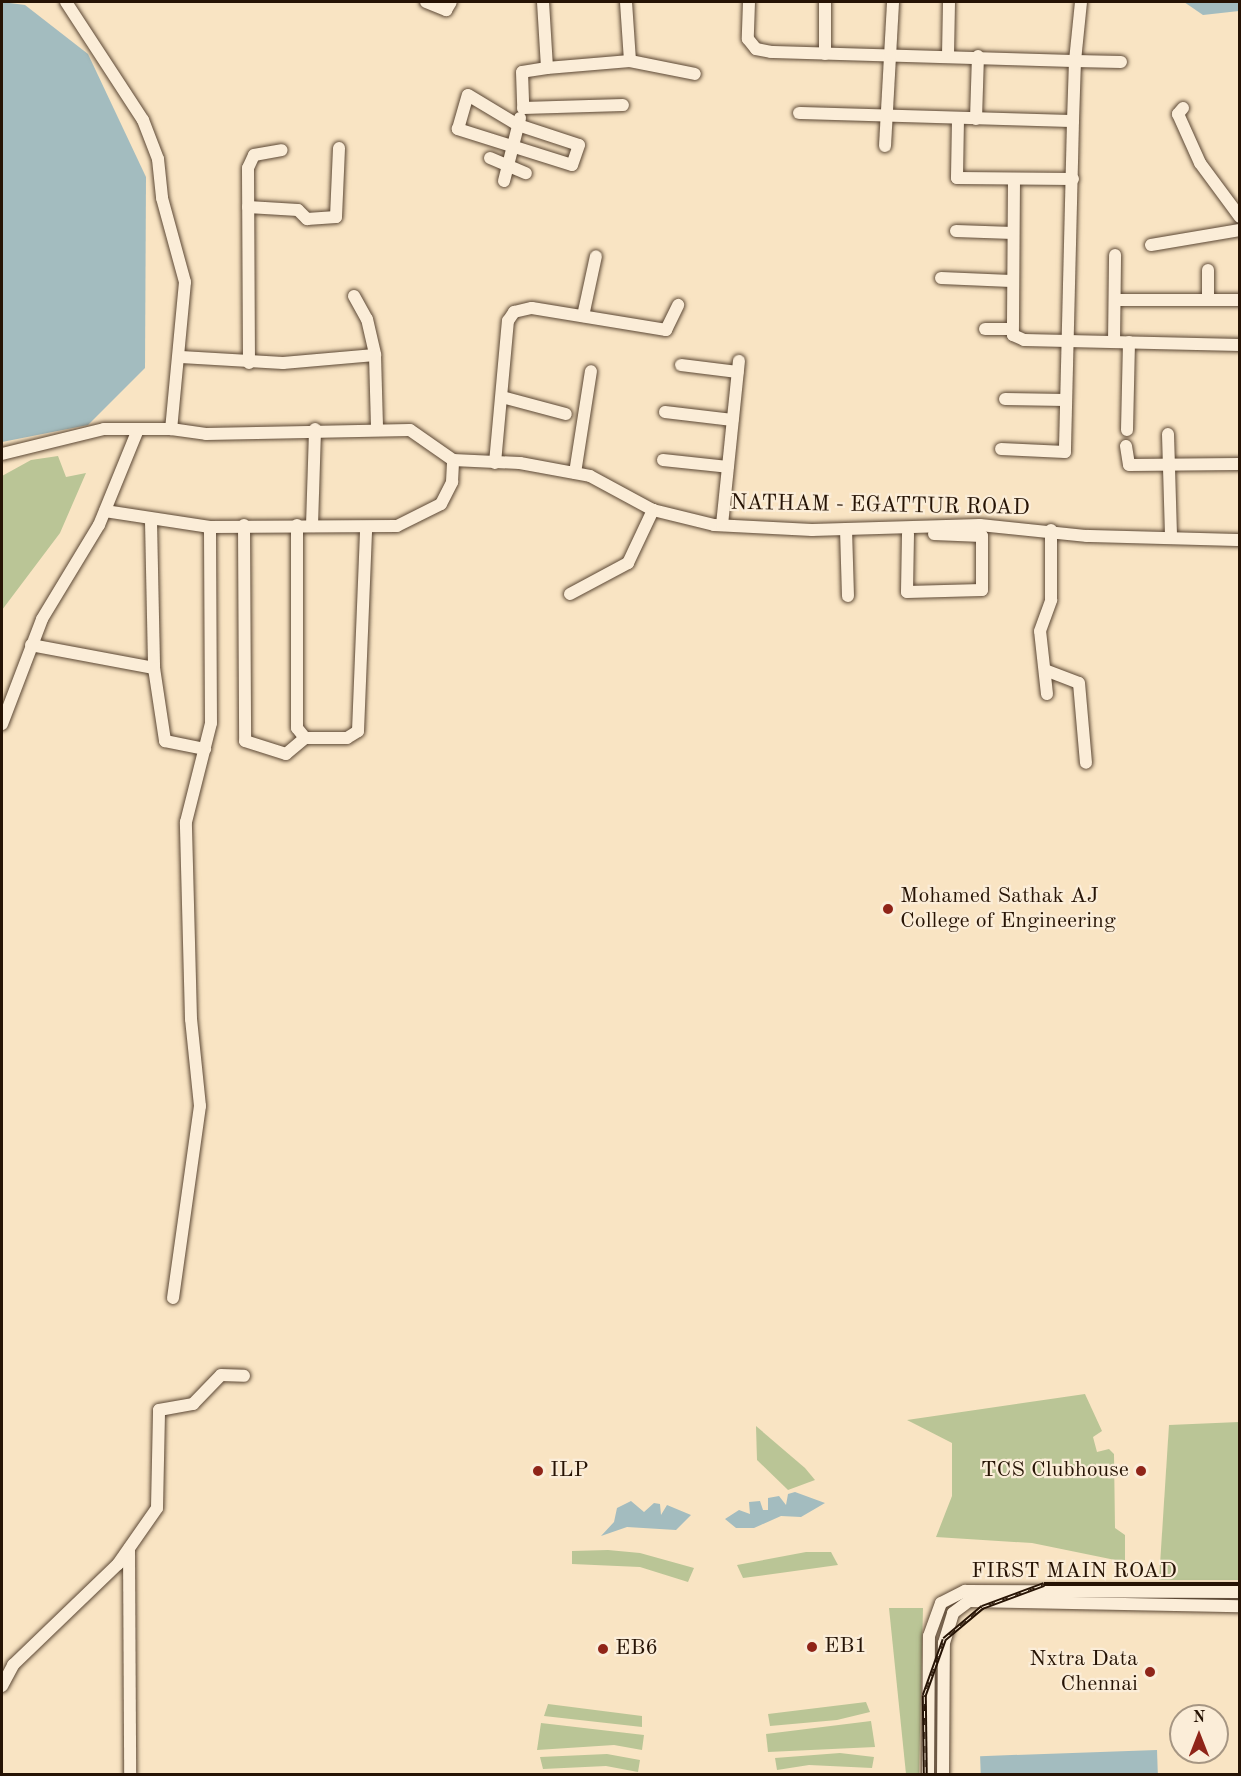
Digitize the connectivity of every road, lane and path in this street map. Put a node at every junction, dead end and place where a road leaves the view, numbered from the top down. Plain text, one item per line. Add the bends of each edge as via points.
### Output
1 (66, 2) edge
2 (426, 2) edge
3 (451, 2) edge
4 (543, 2) edge
5 (626, 2) edge
6 (749, 2) edge
7 (825, 2) edge
8 (893, 2) edge
9 (949, 2) edge
10 (1081, 2) edge
11 (825, 54) junction
12 (891, 55) junction
13 (948, 55) junction
14 (978, 56) junction
15 (630, 61) junction
16 (1075, 61) junction
17 (1121, 62) dead end
18 (547, 68) junction
19 (695, 74) dead end
20 (623, 105) dead end
21 (523, 108) junction
22 (1183, 108) dead end
23 (800, 113) dead end
24 (886, 117) junction
25 (958, 119) junction
26 (976, 119) junction
27 (1073, 121) junction
28 (518, 124) junction
29 (511, 142) junction
30 (885, 146) dead end
31 (339, 148) dead end
32 (282, 150) dead end
33 (490, 158) dead end
34 (507, 166) junction
35 (526, 173) dead end
36 (1072, 179) junction
37 (1014, 180) junction
38 (504, 181) dead end
39 (248, 207) junction
40 (1239, 217) edge
41 (1239, 230) edge
42 (956, 231) dead end
43 (1012, 233) junction
44 (1151, 244) dead end
45 (1115, 255) dead end
46 (596, 256) dead end
47 (1208, 270) dead end
48 (941, 278) dead end
49 (1011, 280) junction
50 (354, 296) dead end
51 (1115, 300) junction
52 (1208, 300) junction
53 (1239, 300) edge
54 (678, 305) dead end
55 (583, 316) junction
56 (985, 329) dead end
57 (1012, 329) junction
58 (1068, 341) junction
59 (1114, 342) junction
60 (1129, 342) junction
61 (1239, 345) edge
62 (375, 355) junction
63 (181, 357) junction
64 (249, 363) junction
65 (681, 365) dead end
66 (591, 371) dead end
67 (502, 397) junction
68 (1005, 399) dead end
69 (1065, 400) junction
70 (665, 412) dead end
71 (567, 414) dead end
72 (733, 420) junction
73 (377, 428) junction
74 (171, 429) junction
75 (315, 429) junction
76 (1127, 430) dead end
77 (137, 432) junction
78 (1168, 434) dead end
79 (1126, 446) dead end
80 (1000, 449) dead end
81 (2, 454) edge
82 (453, 460) junction
83 (663, 460) dead end
84 (495, 463) junction
85 (1239, 464) edge
86 (1168, 465) junction
87 (728, 467) junction
88 (575, 473) junction
89 (653, 510) junction
90 (105, 511) junction
91 (151, 521) junction
92 (244, 525) junction
93 (297, 525) junction
94 (722, 525) junction
95 (312, 526) junction
96 (210, 527) junction
97 (366, 529) junction
98 (846, 529) junction
99 (979, 529) junction
100 (1051, 530) junction
101 (910, 531) junction
102 (1171, 538) junction
103 (1239, 540) edge
104 (570, 594) dead end
105 (848, 596) dead end
106 (31, 645) junction
107 (154, 668) junction
108 (1045, 670) junction
109 (1047, 694) dead end
110 (2, 724) edge
111 (305, 738) junction
112 (205, 749) junction
113 (1086, 763) dead end
114 (173, 1298) dead end
115 (244, 1376) dead end
116 (129, 1549) junction
117 (1239, 1592) edge
118 (1239, 1606) edge
119 (2, 1686) edge
120 (130, 1774) edge
121 (928, 1774) edge
122 (943, 1774) edge

1 - 63 street via 152,140 185,282
2 - 3 street via 446,10
4 - 18 street
5 - 15 street
6 - 11 street via 748,39 756,49
7 - 11 street
8 - 12 street
9 - 13 street
10 - 16 street
11 - 12 street
12 - 13 street
12 - 24 street
13 - 14 street
14 - 16 street
14 - 26 street
15 - 18 street
15 - 19 street
16 - 17 street
16 - 27 street
18 - 21 street via 522,72
20 - 21 street
21 - 28 street
22 - 40 street via 1178,114 1200,163
23 - 24 street
24 - 25 street
24 - 30 street
25 - 26 street
25 - 37 street via 957,178
26 - 27 street
27 - 36 street
28 - 29 street
28 - 29 street via 468,95 458,129
28 - 29 street via 579,145 572,165
29 - 34 street
31 - 39 street via 336,217 307,219 298,210
32 - 39 street via 250,159
33 - 34 street
34 - 35 street
34 - 38 street
36 - 37 street
36 - 58 street
37 - 43 street
39 - 64 street
41 - 44 street
42 - 43 street
43 - 49 street
45 - 51 street
46 - 55 street
47 - 52 street
48 - 49 street
49 - 57 street
50 - 62 street via 367,319
51 - 52 street
51 - 59 street
52 - 53 street
54 - 55 street via 666,330
55 - 67 street via 532,308 514,312 508,321
56 - 57 street
57 - 58 street via 1023,340
58 - 59 street
58 - 69 street
59 - 60 street
60 - 61 street
60 - 76 street
62 - 64 street
62 - 73 street
63 - 64 street
63 - 74 street
65 - 72 street via 739,366
66 - 88 street
67 - 71 street
67 - 84 street
68 - 69 street
69 - 80 street via 1065,452
70 - 72 street
72 - 87 street
73 - 75 street
73 - 82 street via 420,434
74 - 75 street via 206,434
74 - 77 street
75 - 95 street
77 - 81 street via 95,431
77 - 90 street
78 - 86 street
79 - 86 street via 1129,465
82 - 84 street, NATHAM - EGATTUR ROAD
82 - 97 street via 452,482 441,504 407,522
83 - 87 street
84 - 88 street, NATHAM - EGATTUR ROAD
85 - 86 street
86 - 102 street
87 - 94 street
88 - 89 street, NATHAM - EGATTUR ROAD
89 - 94 street, NATHAM - EGATTUR ROAD
89 - 104 street via 628,563
90 - 91 street
90 - 106 street
91 - 96 street
91 - 107 street
92 - 93 street
92 - 96 street
92 - 111 street via 245,741 286,754
93 - 95 street
93 - 111 street via 297,728
94 - 98 street, NATHAM - EGATTUR ROAD
95 - 97 street
96 - 112 street via 211,723
97 - 111 street via 358,731 347,738
98 - 101 street, NATHAM - EGATTUR ROAD
98 - 105 street
99 - 100 street, NATHAM - EGATTUR ROAD
99 - 101 street, NATHAM - EGATTUR ROAD
99 - 101 street via 982,590 907,592
100 - 102 street, NATHAM - EGATTUR ROAD
100 - 108 street via 1051,600 1040,631
102 - 103 street, NATHAM - EGATTUR ROAD
106 - 107 street
106 - 110 street
107 - 112 street via 165,741
108 - 109 street
108 - 113 street via 1079,683
112 - 114 street via 186,822 191,1019 200,1106
115 - 116 street via 221,1375 193,1404 159,1410 157,1508
116 - 119 street via 13,1665
116 - 120 street
117 - 121 street, FIRST MAIN ROAD via 965,1591 941,1603 929,1636
118 - 122 street via 969,1601 953,1613 944,1643

